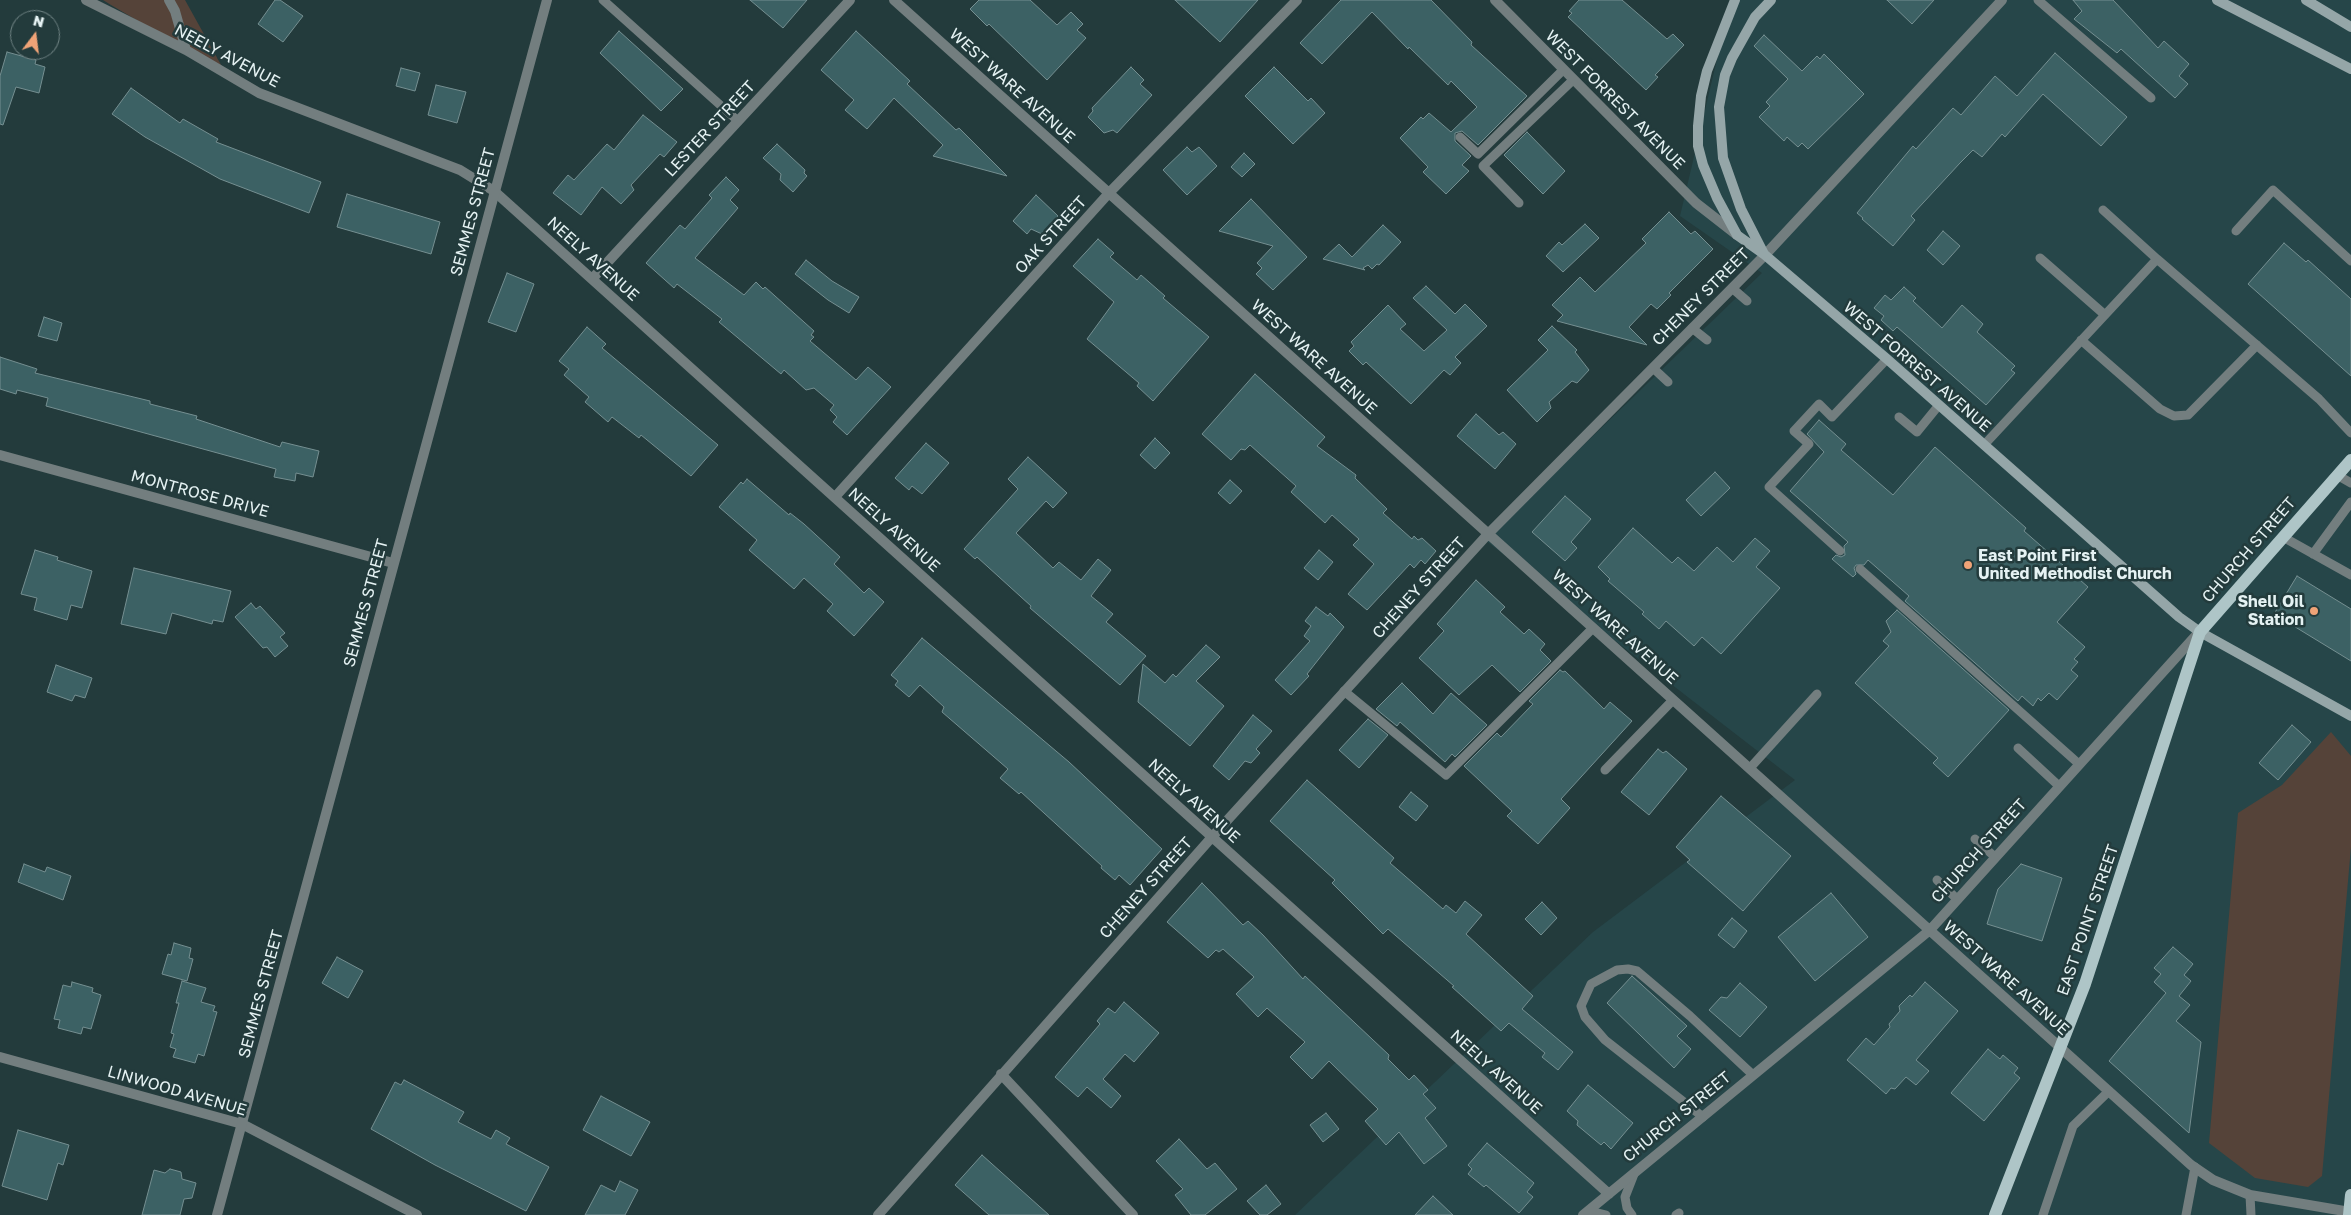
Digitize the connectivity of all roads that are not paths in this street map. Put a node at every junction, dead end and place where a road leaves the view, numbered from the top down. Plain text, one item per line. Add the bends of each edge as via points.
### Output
1 (86, 0) edge
2 (169, 0) edge
3 (547, 0) edge
4 (603, 0) edge
5 (850, 0) edge
6 (894, 0) edge
7 (1297, 0) edge
8 (1495, 0) edge
9 (1735, 0) edge
10 (1771, 0) edge
11 (2002, 0) edge
12 (2038, 0) edge
13 (2217, 0) edge
14 (2306, 0) edge
15 (2351, 28) edge
16 (186, 50) junction
17 (2351, 69) edge
18 (1563, 70) junction
19 (1573, 80) junction
20 (2151, 98) dead end
21 (738, 121) junction
22 (1460, 137) dead end
23 (494, 191) junction
24 (1109, 193) junction
25 (1519, 203) dead end
26 (2103, 210) dead end
27 (2236, 231) dead end
28 (1737, 235) junction
29 (1765, 254) junction
30 (2040, 258) dead end
31 (2157, 259) junction
32 (2351, 261) edge
33 (592, 279) junction
34 (1732, 288) junction
35 (1747, 301) dead end
36 (2105, 315) junction
37 (1692, 328) junction
38 (1707, 340) dead end
39 (2081, 340) junction
40 (2257, 345) junction
41 (1887, 358) junction
42 (1652, 368) junction
43 (1668, 382) dead end
44 (1939, 405) junction
45 (1899, 417) dead end
46 (2351, 433) edge
47 (1984, 445) junction
48 (0, 455) edge
49 (2351, 460) edge
50 (2337, 475) junction
51 (2351, 483) edge
52 (835, 498) junction
53 (2351, 502) edge
54 (1488, 534) junction
55 (2283, 537) junction
56 (1840, 551) dead end
57 (2313, 554) junction
58 (393, 563) junction
59 (1860, 569) dead end
60 (2350, 571) edge
61 (1593, 628) junction
62 (2200, 632) junction
63 (1344, 691) junction
64 (1817, 694) dead end
65 (1673, 700) junction
66 (2351, 716) edge
67 (2018, 748) dead end
68 (2079, 764) junction
69 (1750, 768) junction
70 (1605, 770) dead end
71 (2059, 786) junction
72 (1212, 837) junction
73 (1975, 839) dead end
74 (1995, 857) junction
75 (1936, 880) dead end
76 (1957, 899) junction
77 (1930, 930) junction
78 (2059, 1046) junction
79 (0, 1057) edge
80 (1001, 1074) junction
81 (1753, 1076) junction
82 (2109, 1091) junction
83 (1703, 1117) junction
84 (242, 1124) junction
85 (2195, 1167) junction
86 (1634, 1173) junction
87 (1609, 1194) junction
88 (2250, 1195) junction
89 (2351, 1195) edge
90 (2350, 1213) edge
91 (1584, 1214) edge
92 (217, 1215) edge
93 (418, 1215) edge
94 (878, 1215) edge
95 (1133, 1215) edge
96 (1606, 1215) edge
97 (1632, 1215) edge
98 (1997, 1215) edge
99 (2043, 1215) edge
100 (2186, 1215) edge
101 (2250, 1215) edge

1 - 16 street, NEELY AVENUE
2 - 16 street
3 - 23 street, SEMMES STREET
4 - 21 lane
5 - 21 street, LESTER STREET
6 - 24 street, WEST WARE AVENUE
7 - 24 street, OAK STREET
8 - 18 street, WEST FORREST AVENUE
9 - 28 main road via 1707,71 1701,96 1698,146 1716,198
10 - 29 main road via 1755,17 1732,58 1719,108 1723,158 1741,209
11 - 29 street, CHENEY STREET
12 - 20 lane
13 - 17 main road
14 - 15 main road
16 - 23 street, NEELY AVENUE via 259,93 460,170
18 - 19 street, WEST FORREST AVENUE
18 - 22 lane via 1478,154
19 - 25 lane via 1483,166
19 - 28 street, WEST FORREST AVENUE via 1696,203
21 - 33 street, LESTER STREET
23 - 33 street, NEELY AVENUE
23 - 58 street, SEMMES STREET
24 - 52 street, OAK STREET
24 - 54 street, WEST WARE AVENUE
26 - 31 lane
27 - 32 lane via 2273,190
28 - 29 main road, WEST FORREST AVENUE
29 - 34 street, CHENEY STREET
29 - 41 main road, WEST FORREST AVENUE
30 - 36 lane
31 - 36 lane
31 - 40 lane
33 - 52 street, NEELY AVENUE
34 - 35 lane
34 - 37 street, CHENEY STREET
36 - 39 lane
37 - 38 lane
37 - 42 street, CHENEY STREET
39 - 40 lane via 2160,409 2174,416 2188,415
39 - 47 lane
40 - 46 lane via 2319,399
41 - 44 main road, WEST FORREST AVENUE
41 - 56 lane via 1832,417 1819,404 1794,431 1809,444 1769,487
42 - 43 lane
42 - 54 street, CHENEY STREET
44 - 45 lane via 1917,432
44 - 47 main road, WEST FORREST AVENUE
47 - 62 main road, WEST FORREST AVENUE
48 - 58 street, MONTROSE DRIVE
49 - 50 main road, CHURCH STREET
50 - 51 lane
50 - 55 main road, CHURCH STREET
52 - 72 street, NEELY AVENUE
53 - 57 lane
54 - 61 street, WEST WARE AVENUE
54 - 63 street, CHENEY STREET
55 - 57 lane
55 - 62 main road, CHURCH STREET
57 - 60 lane
58 - 84 street, SEMMES STREET
59 - 68 lane
61 - 63 lane via 1446,775
61 - 65 street, WEST WARE AVENUE
62 - 66 main road, WEST FORREST AVENUE
62 - 68 street, CHURCH STREET
62 - 78 main road, EAST POINT STREET via 2085,984
63 - 72 street, CHENEY STREET
64 - 69 lane
65 - 69 street, WEST WARE AVENUE
65 - 70 lane
67 - 71 lane
68 - 71 street, CHURCH STREET
69 - 77 street, WEST WARE AVENUE
71 - 74 street, CHURCH STREET
72 - 80 street, CHENEY STREET
72 - 87 street, NEELY AVENUE
73 - 74 lane
74 - 76 street, CHURCH STREET
75 - 76 lane
76 - 77 street, CHURCH STREET
77 - 78 street, WEST WARE AVENUE
77 - 81 street, CHURCH STREET
78 - 82 street, WEST WARE AVENUE
78 - 98 main road, EAST POINT STREET
79 - 84 street, LINWOOD AVENUE
80 - 94 street, CHENEY STREET
80 - 95 street
81 - 83 street, CHURCH STREET
81 - 83 lane via 1637,971 1617,970 1591,984 1581,1006 1585,1017 1605,1040
82 - 85 street, WEST WARE AVENUE
82 - 99 lane via 2073,1126
83 - 86 street, CHURCH STREET
84 - 92 street, SEMMES STREET
84 - 93 street, LINWOOD AVENUE
85 - 88 street, WEST WARE AVENUE via 2213,1180
85 - 100 lane
86 - 87 street, CHURCH STREET
86 - 97 lane via 1625,1197
87 - 91 street, CHURCH STREET
88 - 90 street, WEST WARE AVENUE
88 - 101 lane
89 - 90 main road
91 - 96 lane

